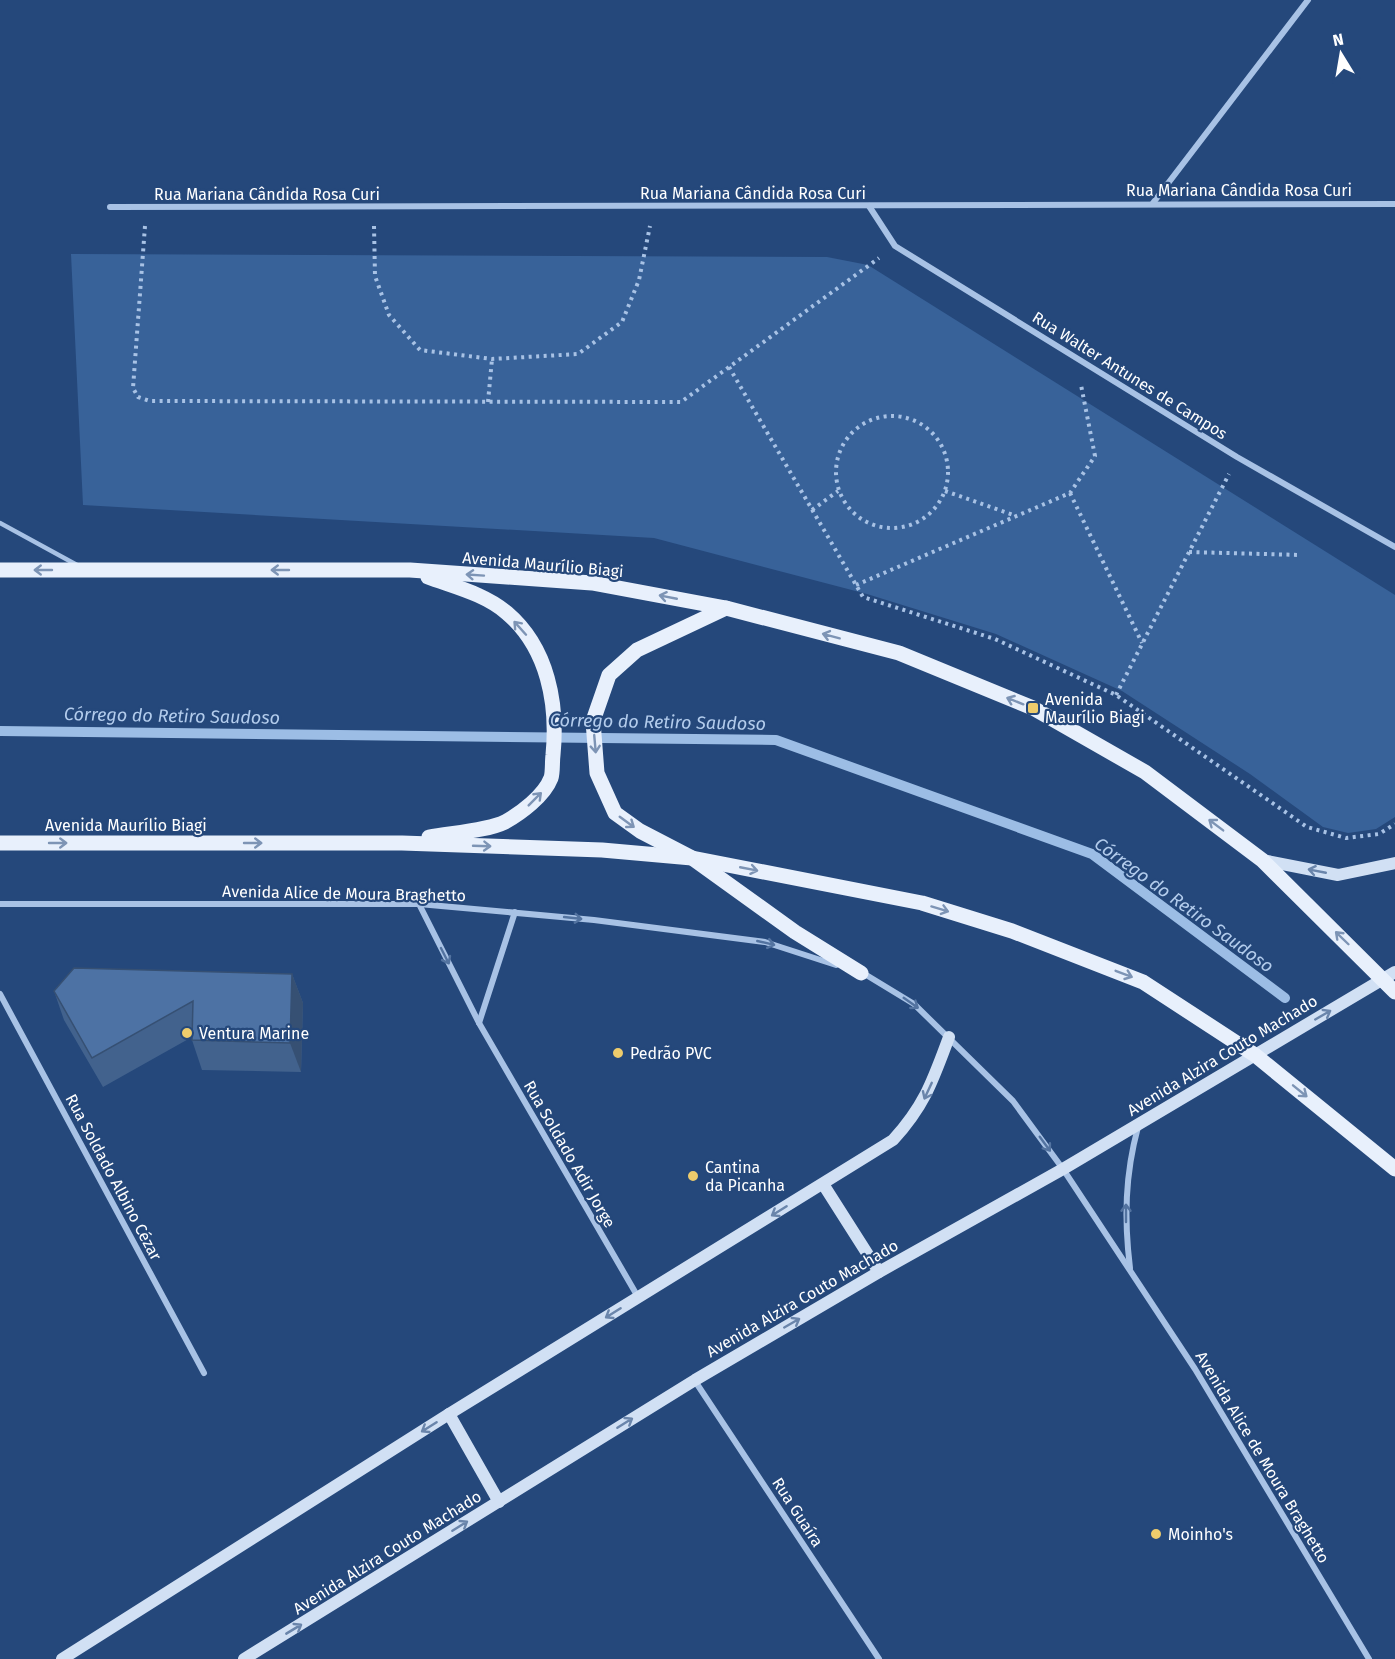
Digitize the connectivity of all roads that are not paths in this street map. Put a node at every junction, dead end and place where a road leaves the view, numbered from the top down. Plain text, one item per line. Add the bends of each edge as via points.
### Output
1 (1308, 0) edge
2 (1154, 203) junction
3 (1395, 204) edge
4 (869, 206) junction
5 (110, 207) dead end
6 (0, 523) edge
7 (1395, 547) edge
8 (0, 570) edge
9 (84, 570) junction
10 (410, 570) junction
11 (726, 608) junction
12 (0, 843) edge
13 (402, 843) junction
14 (692, 858) junction
15 (1262, 860) junction
16 (1395, 863) edge
17 (0, 904) edge
18 (419, 904) junction
19 (515, 912) junction
20 (861, 973) junction
21 (1390, 975) edge
22 (1395, 992) edge
23 (0, 993) edge
24 (479, 1023) junction
25 (949, 1036) junction
26 (1255, 1055) junction
27 (1139, 1124) junction
28 (1063, 1169) junction
29 (1395, 1169) edge
30 (823, 1184) junction
31 (1130, 1271) junction
32 (879, 1272) junction
33 (638, 1298) junction
34 (204, 1373) dead end
35 (695, 1380) junction
36 (449, 1414) junction
37 (499, 1502) junction
38 (62, 1659) edge
39 (244, 1659) edge
40 (879, 1659) edge
41 (1369, 1659) edge

1 - 2 street
2 - 3 street, Rua Mariana Cândida Rosa Curi
2 - 4 street, Rua Mariana Cândida Rosa Curi
4 - 5 street, Rua Mariana Cândida Rosa Curi
4 - 7 street, Rua Walter Antunes de Campos via 895,246 1237,456
6 - 9 lane
9 -> 8 main road, Avenida Maurílio Biagi
10 -> 9 main road, Avenida Maurílio Biagi
11 -> 10 main road, Avenida Maurílio Biagi via 592,583
13 -> 10 main road via 503,823 528,805 551,778 556,730 548,678 533,642 507,613 480,595
11 -> 14 main road via 637,650 609,675 593,721 597,774 615,813
15 -> 11 main road, Avenida Maurílio Biagi via 1145,772 1033,708 899,653
12 -> 13 main road, Avenida Maurílio Biagi
13 -> 14 main road, Avenida Maurílio Biagi via 602,850
14 - 20 main road via 795,932
14 -> 26 main road, Avenida Maurílio Biagi via 922,903 1012,931 1143,982
16 -> 15 street via 1338,875
21 -> 15 main road, Avenida Maurílio Biagi
17 - 18 street, Avenida Alice de Moura Braghetto
18 - 19 street, Avenida Alice de Moura Braghetto
18 -> 24 street, Rua Soldado Adir Jorge
19 -> 20 street, Avenida Alice de Moura Braghetto via 765,942
19 - 24 street
20 -> 25 street via 914,1004
21 - 22 main road, Avenida Maurílio Biagi
26 -> 21 street, Avenida Alzira Couto Machado
23 - 34 street, Rua Soldado Albino Cézar
24 - 33 street, Rua Soldado Adir Jorge
25 -> 28 street via 1013,1101
25 -> 30 street via 929,1093 913,1118 893,1140
26 - 27 street, Avenida Alzira Couto Machado
26 -> 29 main road, Avenida Maurílio Biagi
27 - 28 street, Avenida Alzira Couto Machado
31 -> 27 street, Avenida Alice de Moura Braghetto via 1125,1231 1126,1189
28 - 31 street, Avenida Alice de Moura Braghetto
28 - 32 street, Avenida Alzira Couto Machado
30 - 32 street
30 -> 33 street
31 - 41 street, Avenida Alice de Moura Braghetto via 1195,1369
35 -> 32 street, Avenida Alzira Couto Machado
33 -> 36 street
37 -> 35 street, Avenida Alzira Couto Machado
35 - 40 street, Rua Guaíra
36 - 37 street
36 -> 38 street
39 -> 37 street, Avenida Alzira Couto Machado

